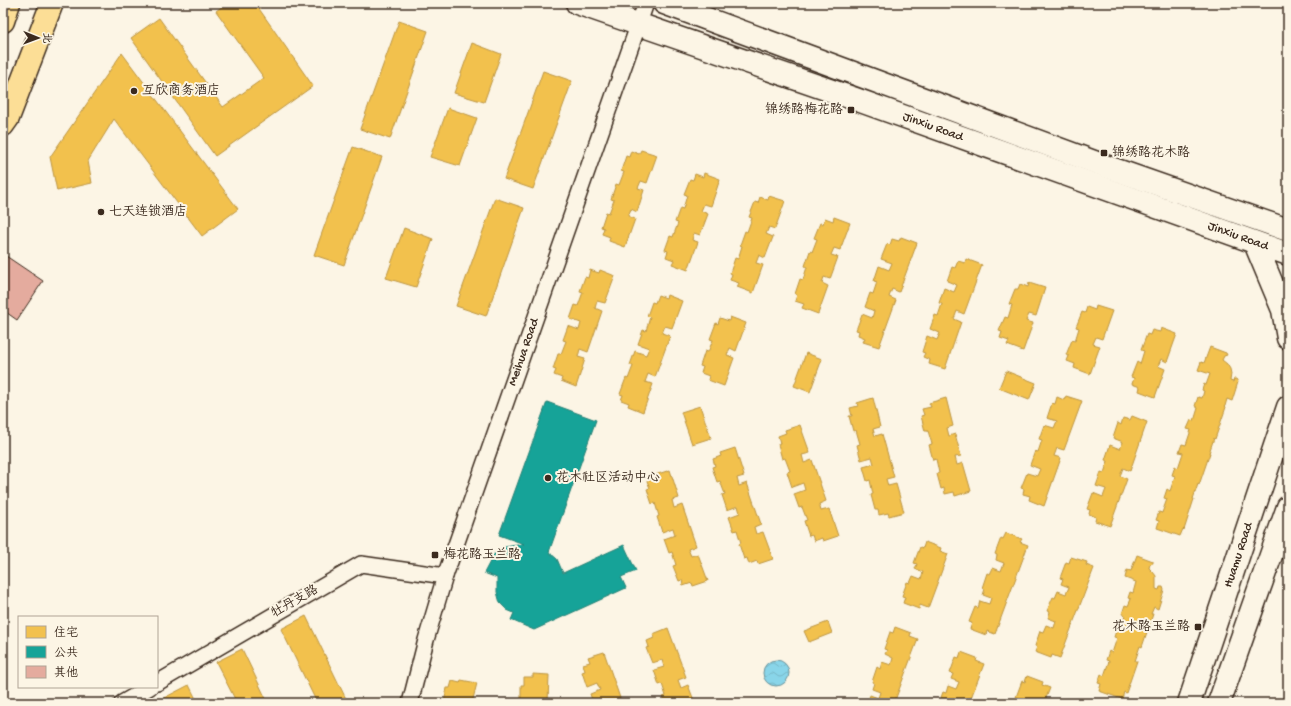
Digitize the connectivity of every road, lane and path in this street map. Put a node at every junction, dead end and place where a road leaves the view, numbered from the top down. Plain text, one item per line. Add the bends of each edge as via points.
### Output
1 (9, 3) edge
2 (52, 3) edge
3 (578, 3) edge
4 (646, 3) edge
5 (664, 3) edge
6 (3, 21) edge
7 (639, 25) junction
8 (3, 125) edge
9 (1288, 216) edge
10 (1263, 221) junction
11 (1288, 230) edge
12 (1255, 243) junction
13 (1288, 254) edge
14 (1288, 338) edge
15 (1288, 406) edge
16 (1288, 507) edge
17 (445, 576) junction
18 (158, 682) edge
19 (148, 688) edge
20 (122, 703) edge
21 (410, 703) edge
22 (1189, 703) edge
23 (1219, 703) edge

1 - 6 main road
2 - 8 main road via 8,118
3 - 7 main road, Jinxiu Road
4 - 7 street, Meihua Road
5 - 10 main road, Jinxiu Road via 1105,166
7 - 12 main road, Jinxiu Road via 855,99
7 - 17 street, Meihua Road
9 - 10 main road
10 - 11 main road, Jinxiu Road
12 - 13 main road, Jinxiu Road
12 - 14 main road via 1283,310
15 - 22 main road, Huamu Road
16 - 23 main road
17 - 18 street, 牡丹支路 via 361,564
17 - 21 street, Meihua Road
19 - 20 street

